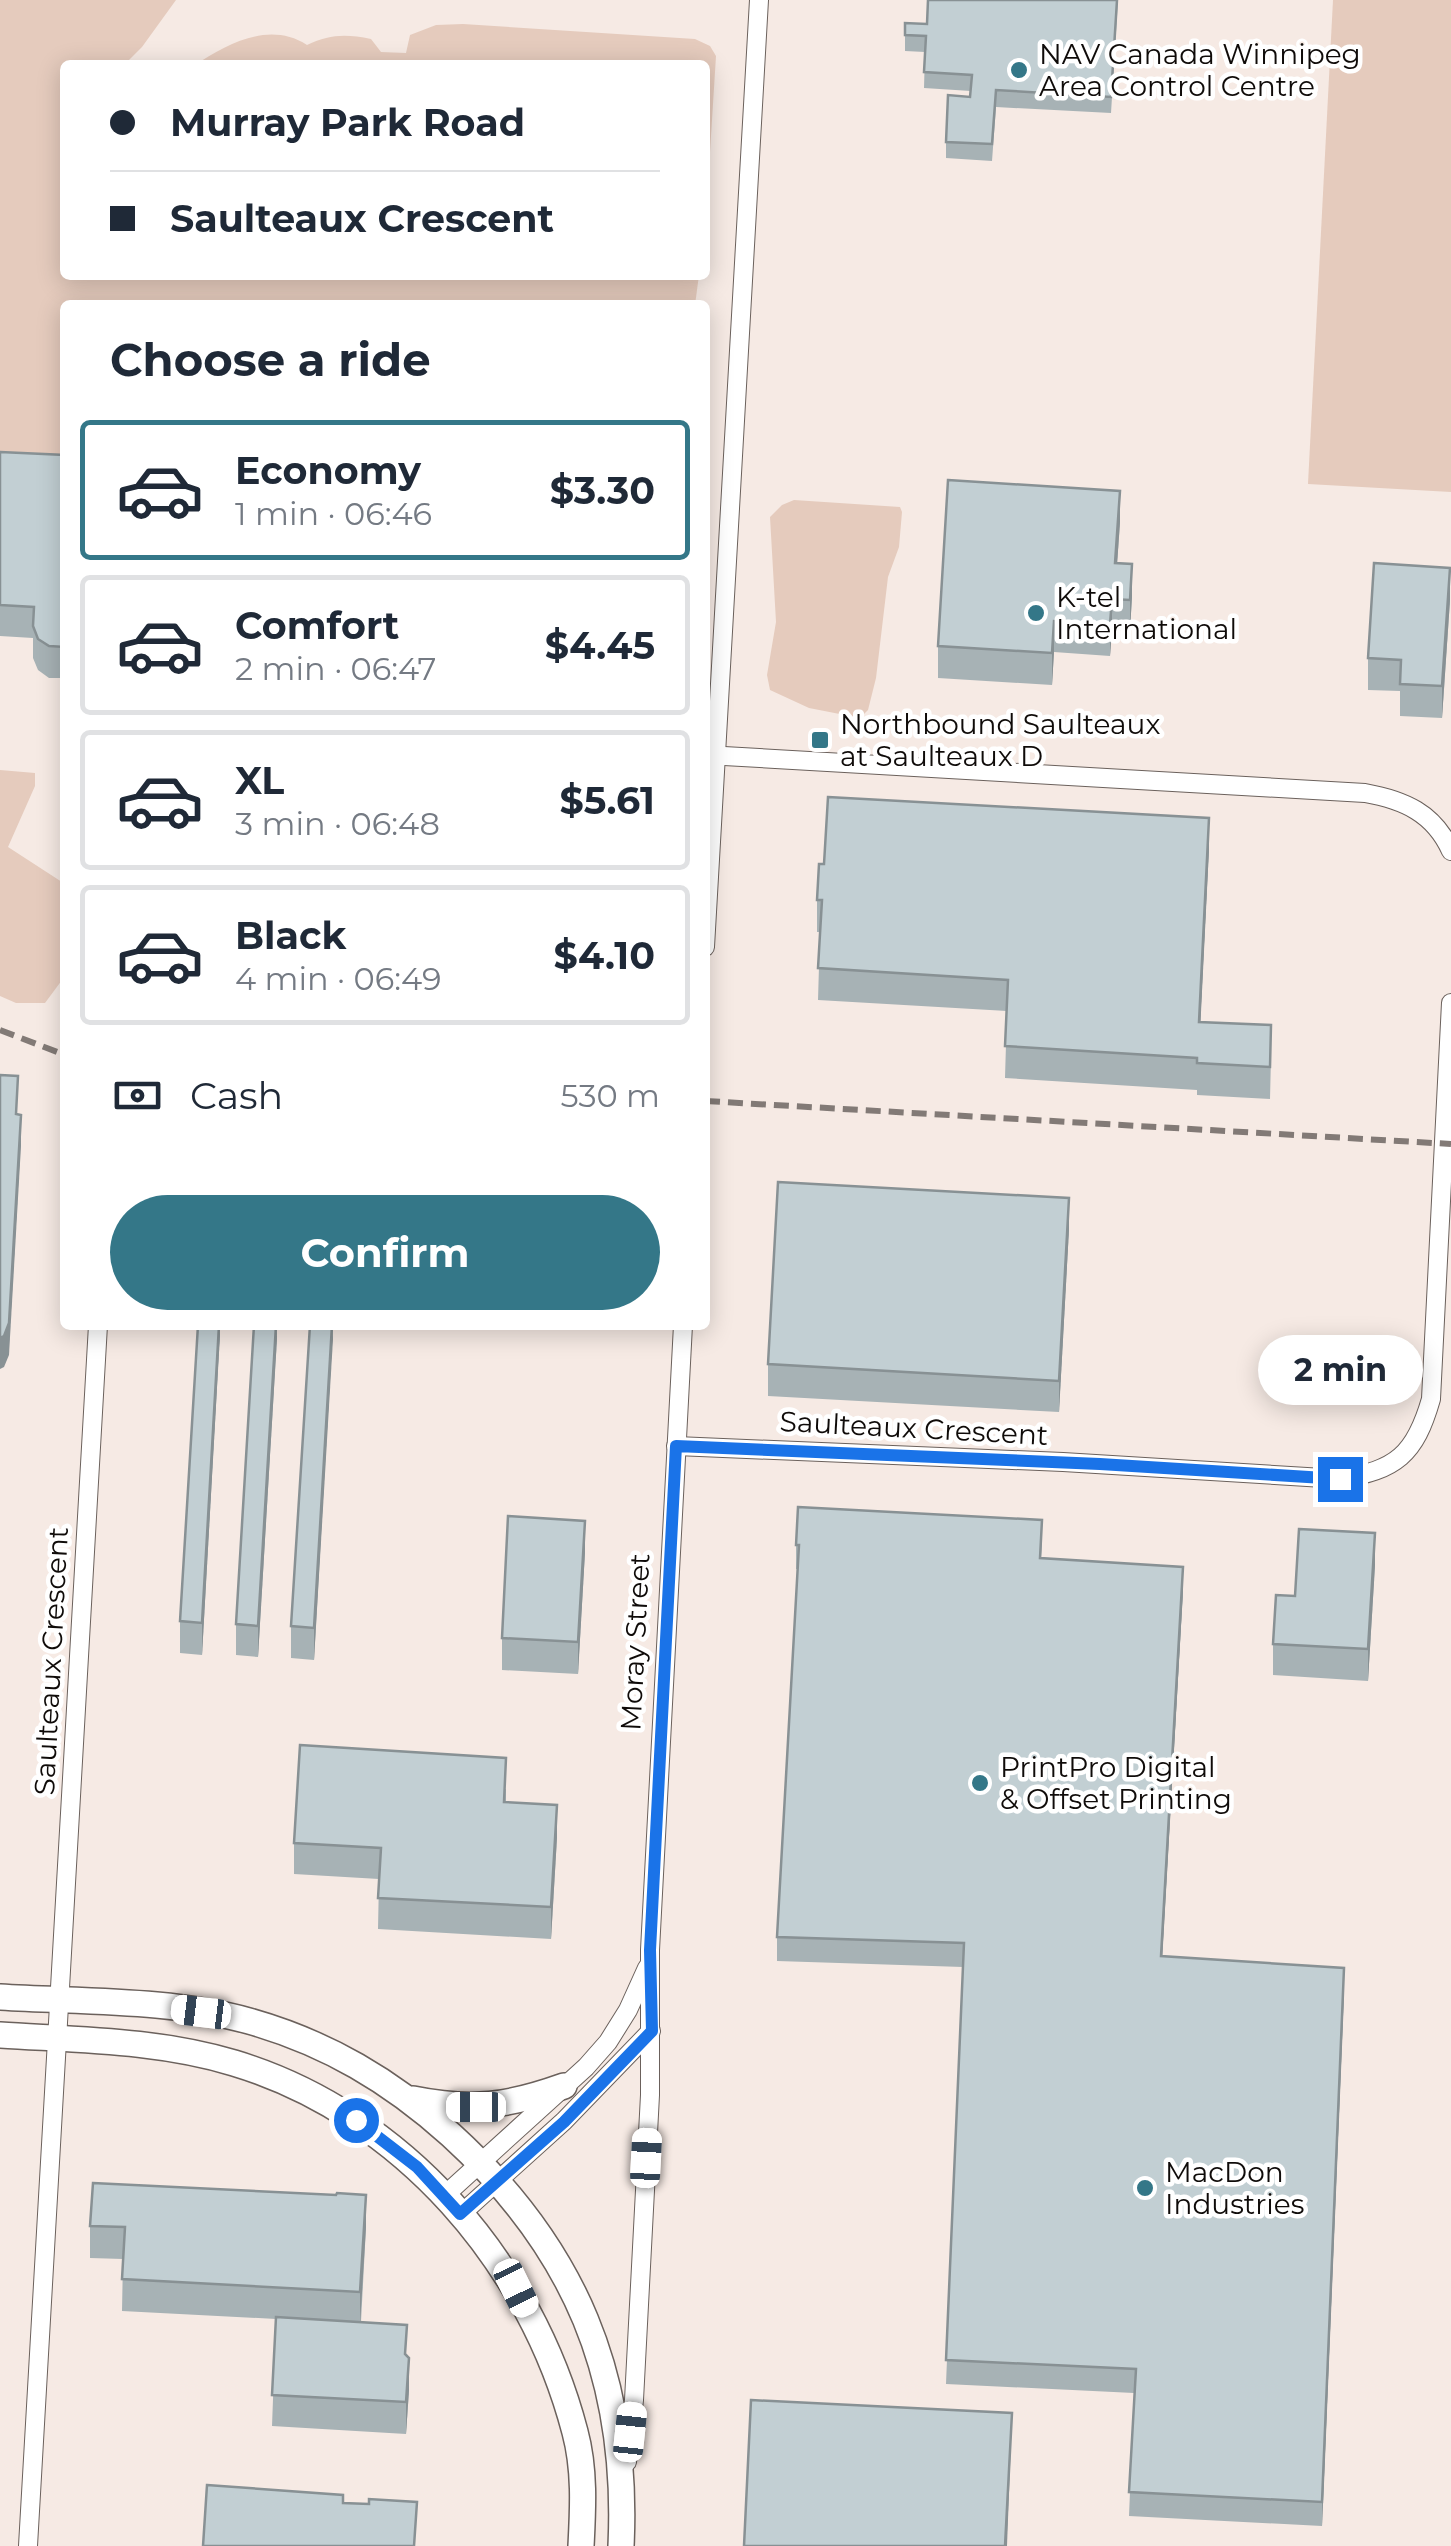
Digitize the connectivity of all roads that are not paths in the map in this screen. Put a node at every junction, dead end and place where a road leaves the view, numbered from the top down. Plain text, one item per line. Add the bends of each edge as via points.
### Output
1 (758, 0) edge
2 (710, 756) edge
3 (1451, 851) edge
4 (1451, 1002) edge
5 (98, 1330) edge
6 (683, 1330) edge
7 (676, 1446) junction
8 (650, 1962) junction
9 (0, 1997) edge
10 (59, 2001) junction
11 (652, 2031) junction
12 (0, 2035) edge
13 (57, 2038) junction
14 (564, 2086) junction
15 (410, 2098) junction
16 (490, 2172) junction
17 (452, 2205) junction
18 (624, 2497) junction
19 (28, 2546) edge
20 (581, 2546) edge
21 (622, 2546) edge

1 - 2 street
2 - 3 street via 1365,792 1413,806 1432,820
4 - 7 street, Saulteaux Crescent via 1430,1399 1414,1442 1398,1462 1340,1479
5 - 10 street, Saulteaux Crescent
6 - 7 street, Moray Street
7 - 8 street, Moray Street
8 - 11 street, Moray Street
8 - 14 street, Moray Street via 608,2042
9 - 10 street
10 - 13 street, Saulteaux Crescent
10 - 15 street via 246,2020 328,2048
11 - 16 street, Moray Street via 587,2099
11 - 18 street, Moray Street
12 - 13 street
13 - 17 street via 160,2046 236,2063 288,2084 380,2136
13 - 19 street, Saulteaux Crescent
14 - 15 street via 488,2107
14 - 16 street, Moray Street
15 - 16 street
16 - 17 street, Moray Street
16 - 18 street, Moray Street via 557,2261 600,2354
17 - 20 street via 516,2288 549,2357 576,2434 584,2493
18 - 21 street, Moray Street

